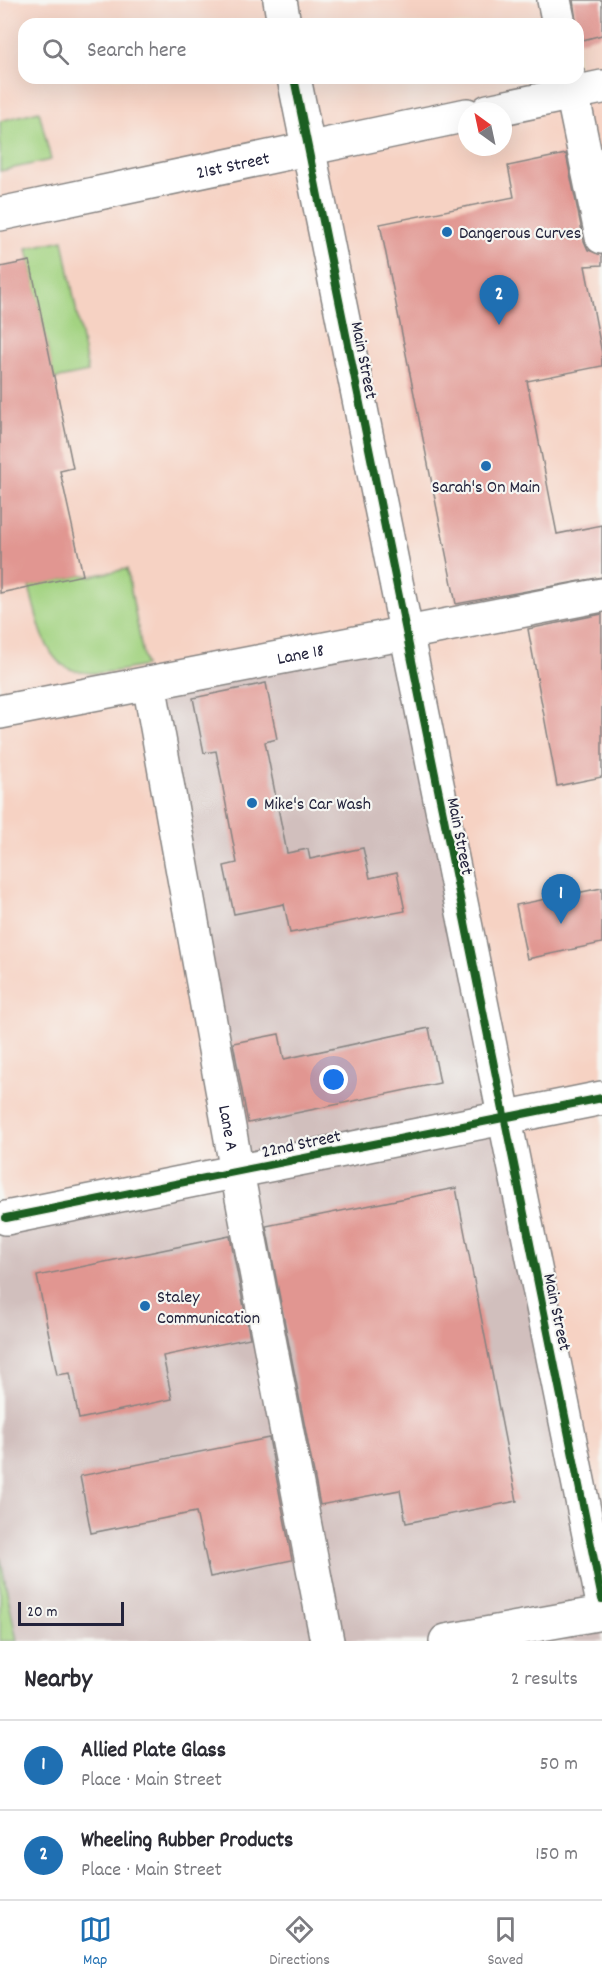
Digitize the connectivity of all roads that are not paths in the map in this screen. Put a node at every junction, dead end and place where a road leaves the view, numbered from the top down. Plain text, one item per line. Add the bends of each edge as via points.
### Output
1 (280, 0) edge
2 (554, 0) edge
3 (283, 18) edge
4 (558, 18) edge
5 (295, 84) edge
6 (581, 86) edge
7 (512, 105) edge
8 (458, 117) edge
9 (307, 149) junction
10 (0, 214) edge
11 (602, 237) edge
12 (602, 595) edge
13 (405, 634) junction
14 (149, 683) junction
15 (0, 712) edge
16 (602, 1098) edge
17 (503, 1117) junction
18 (237, 1172) junction
19 (6, 1218) dead end
20 (602, 1599) edge
21 (602, 1613) edge
22 (327, 1641) edge
23 (446, 1641) edge

1 - 3 street
2 - 4 street
5 - 9 street, Main Street
6 - 7 street
6 - 11 street
8 - 9 street, 21st Street
9 - 10 street, 21st Street
9 - 13 street, Main Street
12 - 13 street, Lane 18
13 - 14 street, Lane 18
13 - 17 street, Main Street
14 - 15 street, Lane 18
14 - 18 street, Lane A
16 - 17 street, 22nd Street
17 - 18 street, 22nd Street
17 - 20 street, Main Street
18 - 19 street, 22nd Street
18 - 22 street, Lane A
21 - 23 street

